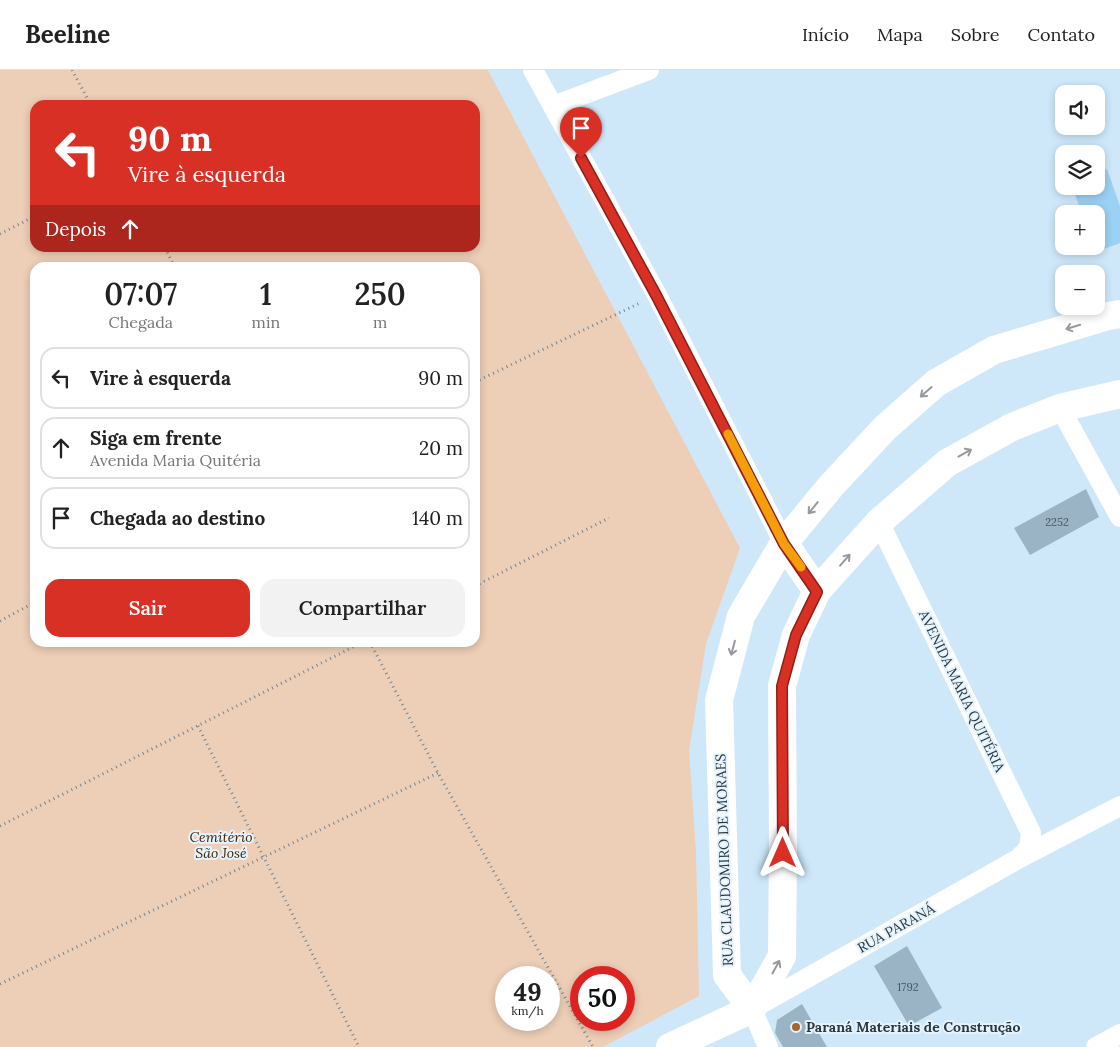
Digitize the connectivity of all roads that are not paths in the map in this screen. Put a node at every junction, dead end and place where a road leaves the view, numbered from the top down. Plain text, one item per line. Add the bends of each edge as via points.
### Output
1 (534, 70) edge
2 (649, 70) edge
3 (553, 106) junction
4 (1120, 314) edge
5 (1120, 394) edge
6 (1060, 408) junction
7 (1120, 518) edge
8 (879, 522) junction
9 (784, 544) junction
10 (817, 592) junction
11 (1120, 806) edge
12 (1018, 859) junction
13 (752, 1009) junction
14 (1120, 1034) edge
15 (670, 1047) edge
16 (768, 1047) edge
17 (1096, 1047) edge

1 - 3 street
2 - 3 street
3 - 9 street via 656,295
4 -> 9 main road, RUA CLAUDOMIRO DE MORAES via 994,350 936,383 885,428 831,486
5 - 6 main road
6 - 7 street
8 -> 6 main road via 947,463 1012,427
10 -> 8 main road
8 - 12 street, AVENIDA MARIA QUITÉRIA via 1031,833 1029,848
9 - 10 main road
9 -> 13 main road, RUA CLAUDOMIRO DE MORAES via 741,616 719,700 727,975
13 -> 10 main road via 782,956 782,686 796,635
11 - 12 street, RUA PARANÁ
12 - 13 street, RUA PARANÁ
13 - 15 main road, RUA PARANÁ
13 - 16 street
14 - 17 street

